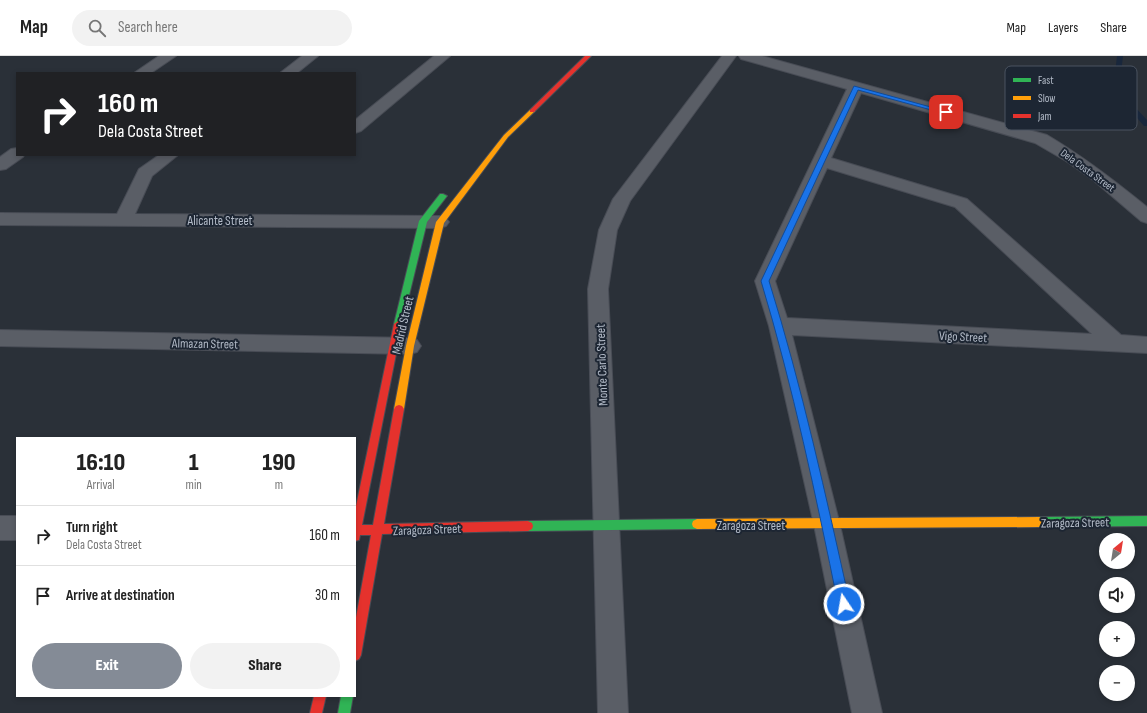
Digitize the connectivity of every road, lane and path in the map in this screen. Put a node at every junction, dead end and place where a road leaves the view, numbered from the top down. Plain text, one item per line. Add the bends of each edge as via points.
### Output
1 (167, 56) edge
2 (311, 56) edge
3 (443, 56) edge
4 (588, 56) edge
5 (729, 56) edge
6 (746, 56) edge
7 (143, 72) edge
8 (288, 72) edge
9 (856, 87) junction
10 (356, 127) edge
11 (1005, 129) edge
12 (1009, 130) edge
13 (16, 154) edge
14 (169, 156) edge
15 (823, 161) junction
16 (0, 165) edge
17 (447, 191) dead end
18 (1147, 217) edge
19 (0, 219) edge
20 (123, 220) junction
21 (431, 222) junction
22 (779, 326) junction
23 (0, 338) edge
24 (1117, 344) junction
25 (1147, 345) edge
26 (401, 347) junction
27 (1147, 521) edge
28 (607, 524) junction
29 (827, 525) junction
30 (0, 528) edge
31 (16, 528) edge
32 (361, 532) edge
33 (356, 634) edge
34 (320, 697) edge
35 (347, 697) edge
36 (316, 713) edge
37 (344, 713) edge
38 (613, 713) edge
39 (867, 713) edge

1 - 7 street
2 - 8 street
3 - 10 street
4 - 21 street, Madrid Street via 506,136
5 - 28 street, Monte Carlo Street via 622,199 608,230 598,289
6 - 9 street, Dela Costa Street
9 - 11 street, Dela Costa Street
9 - 15 street
12 - 18 street, Dela Costa Street via 1041,139 1072,157 1099,176
13 - 16 street
14 - 20 street via 145,173
15 - 22 street via 765,281
15 - 24 street via 961,203
17 - 21 street, Madrid Street
19 - 20 street, Alicante Street
20 - 21 street, Alicante Street
21 - 26 street, Madrid Street
21 - 26 street, Madrid Street
22 - 24 street, Vigo Street
22 - 29 street
23 - 26 street, Almazan Street
24 - 25 street, Vigo Street
26 - 32 street, Madrid Street
26 - 32 street, Madrid Street
27 - 29 street, Zaragoza Street
28 - 29 street, Zaragoza Street
28 - 32 street, Zaragoza Street
28 - 38 street, Monte Carlo Street
29 - 39 street
30 - 31 street
32 - 33 street, Madrid Street
34 - 36 street
35 - 37 street

